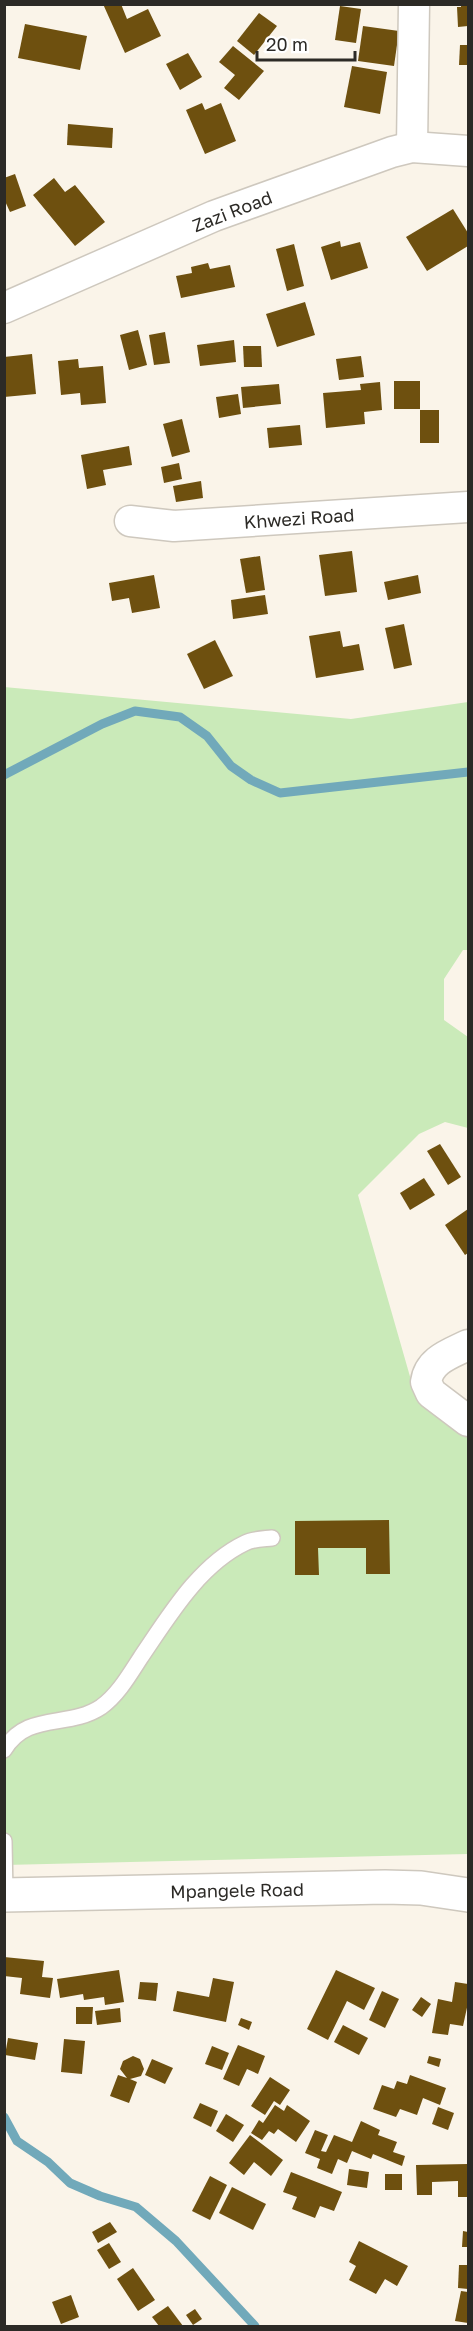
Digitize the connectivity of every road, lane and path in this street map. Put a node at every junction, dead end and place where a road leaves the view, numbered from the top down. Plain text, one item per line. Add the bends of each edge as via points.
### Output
1 (414, 4) edge
2 (412, 147) junction
3 (468, 151) edge
4 (4, 309) edge
5 (468, 507) edge
6 (130, 521) dead end
7 (468, 1345) edge
8 (468, 1420) edge
9 (272, 1538) dead end
10 (4, 1750) edge
11 (4, 1841) edge
12 (5, 1895) edge
13 (468, 1895) edge

1 - 2 street
2 - 3 street, Zazi Road
2 - 4 street, Zazi Road via 214,216
5 - 6 street, Khwezi Road via 174,526
7 - 8 street via 438,1360 429,1370 426,1382 431,1393
9 - 10 lane via 247,1541 216,1560 168,1617 126,1681 101,1707 28,1726 13,1735
11 - 12 lane
12 - 13 street, Mpangele Road via 385,1887

